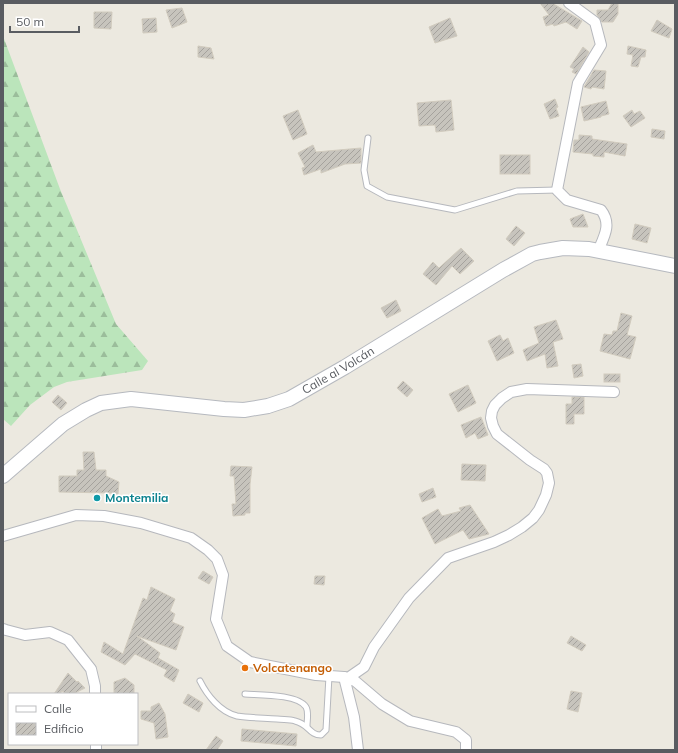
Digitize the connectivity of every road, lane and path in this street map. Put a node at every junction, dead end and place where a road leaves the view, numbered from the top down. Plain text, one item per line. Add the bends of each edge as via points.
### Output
1 (569, 3) edge
2 (368, 138) dead end
3 (557, 190) junction
4 (598, 251) junction
5 (675, 266) edge
6 (614, 392) dead end
7 (3, 476) edge
8 (3, 536) edge
9 (3, 628) edge
10 (329, 676) junction
11 (346, 678) junction
12 (200, 681) dead end
13 (95, 693) edge
14 (245, 694) dead end
15 (306, 726) junction
16 (358, 750) edge
17 (466, 750) edge

1 - 3 street via 595,22 601,45 578,83
2 - 3 lane via 364,170 368,186 387,197 455,210 517,191
3 - 4 street via 568,200 602,210 608,228
4 - 5 street, Calle al Volcán
4 - 7 street, Calle al Volcán via 563,248 532,254 289,400 253,409 224,410 132,399 94,406 63,424
6 - 11 street via 527,389 511,392 495,405 491,418 497,434 544,469 547,474 549,483 539,510 509,535 448,558 409,598 374,647 364,667
8 - 10 street via 76,515 104,516 140,523 191,538 217,559 223,575 216,619 227,646 250,662 316,676
9 - 13 street via 25,635 50,632 68,640 91,669
10 - 11 street
10 - 15 lane via 326,730 321,735 316,735
11 - 16 street
11 - 17 street via 355,681 382,704 410,721 456,732 466,740
12 - 15 lane via 216,704 236,716 294,720
14 - 15 lane via 287,697 299,701 307,711

